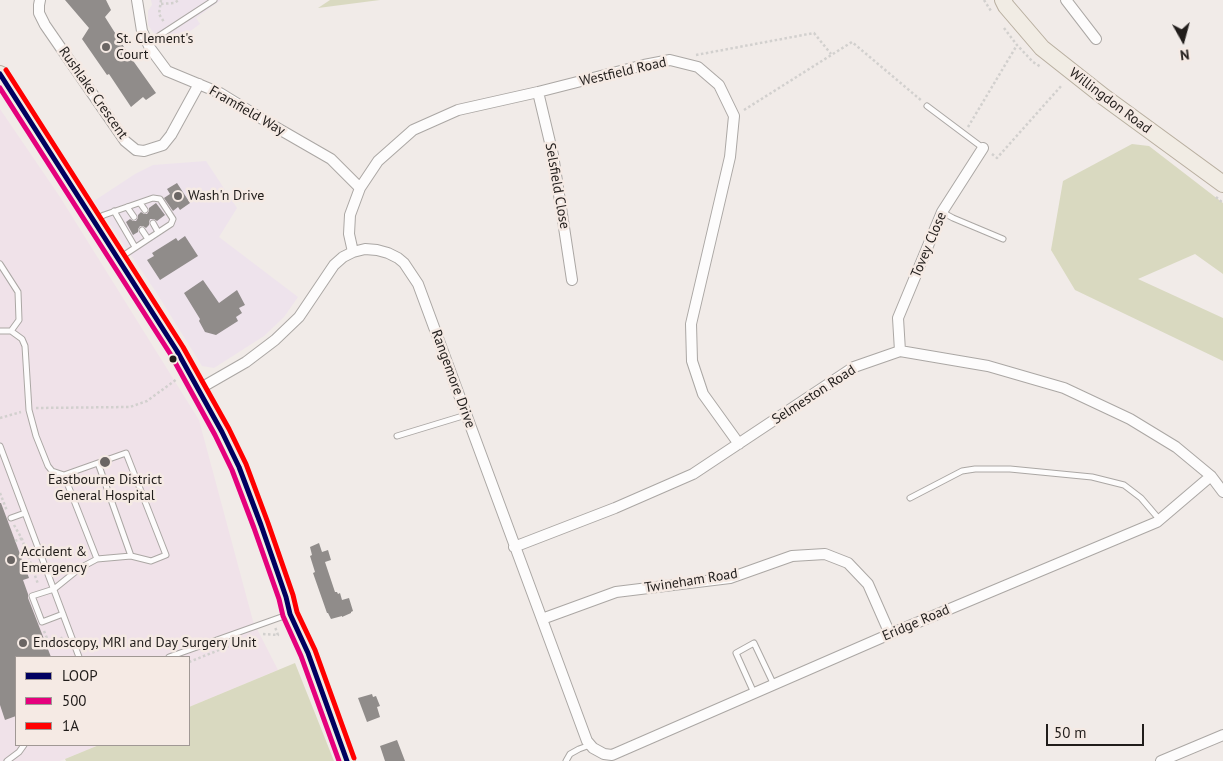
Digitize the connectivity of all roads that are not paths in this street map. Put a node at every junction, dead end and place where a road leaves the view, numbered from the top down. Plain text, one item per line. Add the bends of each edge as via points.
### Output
1 (40, 0) edge
2 (137, 0) edge
3 (214, 0) edge
4 (1066, 0) edge
5 (1009, 2) edge
6 (1096, 39) dead end
7 (148, 43) junction
8 (0, 74) edge
9 (199, 84) junction
10 (538, 92) junction
11 (927, 106) road end
12 (983, 148) joint
13 (1223, 184) edge
14 (360, 188) junction
15 (140, 203) junction
16 (128, 207) junction
17 (145, 210) dead end
18 (114, 211) junction
19 (942, 212) junction
20 (134, 217) dead end
21 (94, 220) junction
22 (153, 223) dead end
23 (142, 230) dead end
24 (158, 232) junction
25 (148, 239) junction
26 (1003, 239) dead end
27 (136, 247) junction
28 (353, 252) junction
29 (119, 259) junction
30 (0, 264) edge
31 (572, 280) dead end
32 (0, 331) edge
33 (11, 331) junction
34 (900, 351) junction
35 (199, 389) junction
36 (466, 415) junction
37 (397, 436) dead end
38 (739, 444) junction
39 (0, 446) edge
40 (98, 463) junction
41 (64, 475) junction
42 (1211, 476) junction
43 (1223, 492) edge
44 (910, 498) dead end
45 (25, 513) junction
46 (11, 518) dead end
47 (1160, 520) junction
48 (514, 547) junction
49 (131, 556) junction
50 (97, 559) junction
51 (54, 589) junction
52 (63, 614) junction
53 (290, 614) junction
54 (542, 619) junction
55 (890, 634) junction
56 (80, 656) edge
57 (172, 656) edge
58 (774, 685) junction
59 (754, 693) junction
60 (1223, 736) edge
61 (590, 745) junction
62 (23, 746) edge
63 (613, 758) edge
64 (7, 761) edge
65 (347, 761) edge
66 (566, 761) edge
67 (1161, 761) edge

1 - 9 street, Rushlake Crescent via 39,13 45,25 125,141 136,150 163,145
2 - 7 street, Framfield Way via 142,31
3 - 7 lane
4 - 6 street
5 - 13 main road, Willingdon Road via 1042,48
7 - 9 street, Framfield Way via 167,71
8 - 21 main road
9 - 14 street, Framfield Way via 220,92 330,159
10 - 14 street, Westfield Road via 458,110 413,130 378,161
10 - 31 street, Selsfield Close via 553,155
10 - 38 street, Westfield Road via 670,60 698,68 719,85 734,116 730,157 691,324 692,360 702,394
11 - 12 lane
12 - 19 street, Tovey Close
14 - 28 street, Westfield Road via 350,215 349,234
15 - 16 lane
15 - 17 lane
15 - 24 lane via 160,199 173,219
16 - 18 lane
16 - 20 lane
18 - 21 lane
18 - 27 lane
19 - 26 lane
19 - 34 street, Tovey Close via 898,318
21 - 29 main road
22 - 24 lane
23 - 25 lane
24 - 25 lane
25 - 27 lane
27 - 29 lane
28 - 35 street via 334,265 299,317 275,340 246,362
28 - 36 street, Rangemore Drive via 377,250 404,263 418,284
29 - 35 main road
30 - 33 lane via 18,292 19,320
32 - 33 lane
33 - 41 lane via 26,346 29,410 36,436 48,466
34 - 38 street, Selmeston Road via 854,367
34 - 42 street, Selmeston Road via 988,366 1064,388 1130,419 1176,447
35 - 53 main road via 239,467
36 - 37 lane
36 - 48 street, Rangemore Drive
38 - 48 street, Selmeston Road via 693,474
39 - 45 lane
40 - 41 lane
40 - 49 lane
40 - 49 lane via 126,453 166,556 151,561
41 - 50 lane
42 - 43 street, Selmeston Road
42 - 47 street, Eridge Road
44 - 47 lane via 969,470 1092,476 1124,485 1141,498
45 - 46 lane
45 - 51 lane
47 - 55 street, Eridge Road
48 - 54 street, Rangemore Drive
49 - 50 lane
50 - 51 lane
51 - 52 lane
51 - 52 lane via 32,596 42,622
52 - 56 lane
53 - 57 lane
53 - 65 main road via 308,653
54 - 55 street, Twineham Road via 616,592 730,578 792,556 825,554 848,563 868,584
54 - 61 street, Rangemore Drive
55 - 58 street, Eridge Road
58 - 59 street, Eridge Road
58 - 59 lane via 754,643 736,652
59 - 63 street, Eridge Road
60 - 67 street
61 - 63 street
61 - 66 lane via 570,754
62 - 64 lane

